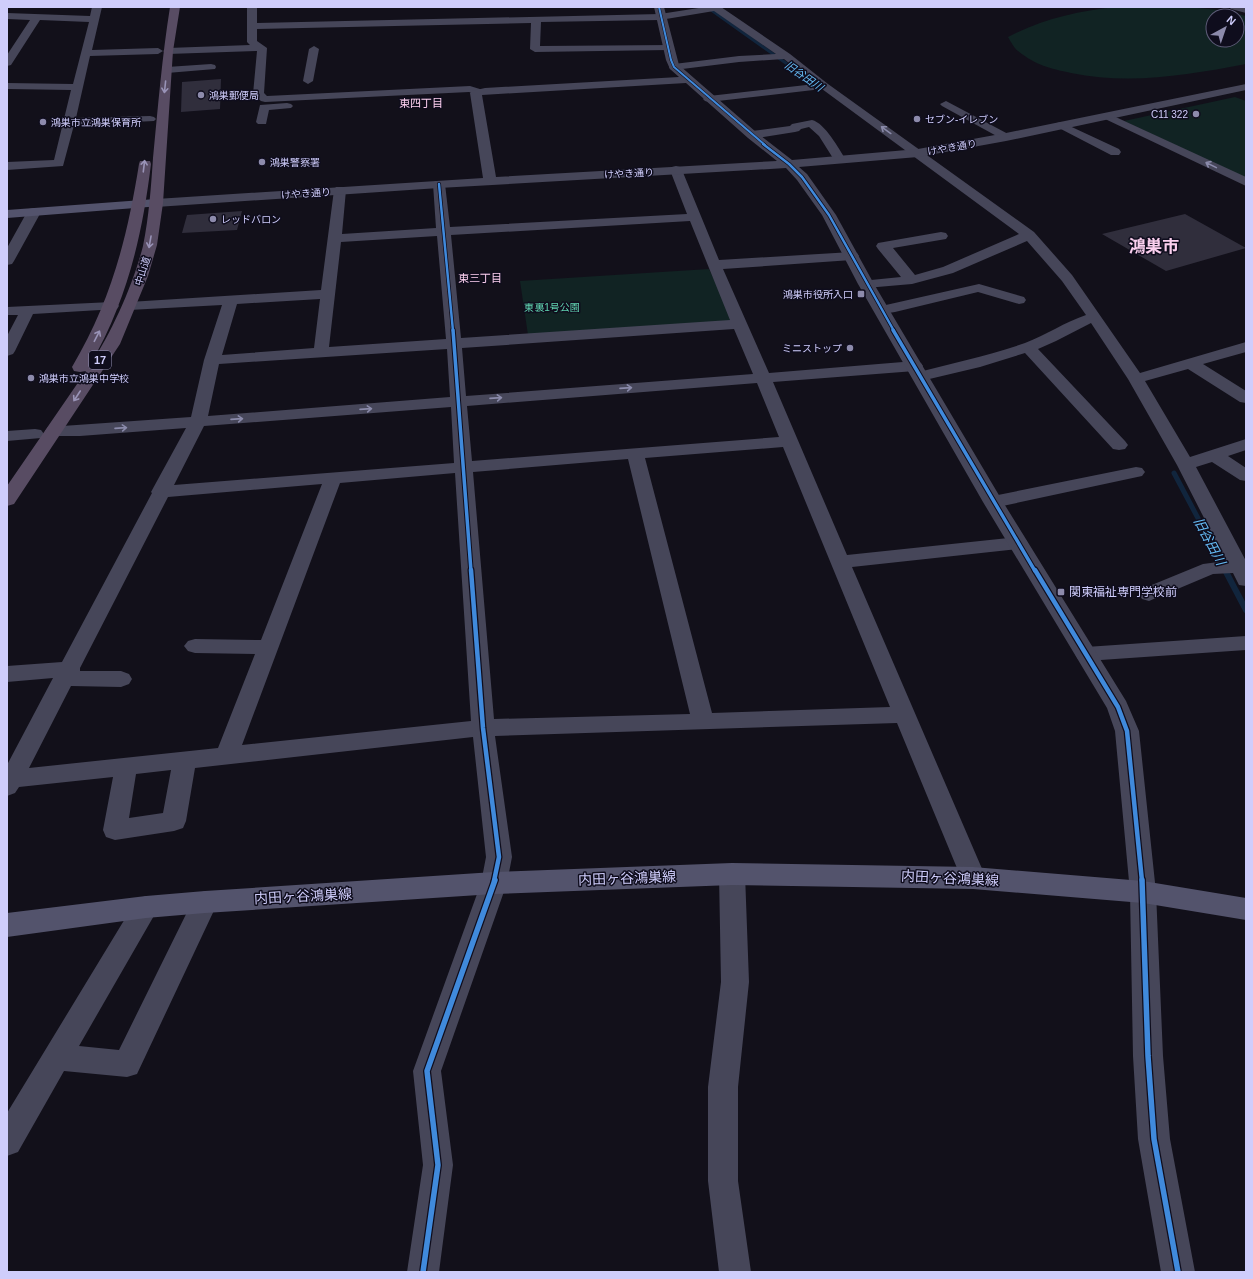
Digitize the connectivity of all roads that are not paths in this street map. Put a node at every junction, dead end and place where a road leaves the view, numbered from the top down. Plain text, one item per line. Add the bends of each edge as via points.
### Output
1 (97, 7) edge
2 (164, 7) edge
3 (175, 7) edge
4 (252, 7) edge
5 (1234, 7) edge
6 (1246, 10) edge
7 (410, 12) dead end
8 (659, 12) edge
9 (343, 13) dead end
10 (7, 16) edge
11 (37, 17) junction
12 (94, 18) junction
13 (536, 19) junction
14 (414, 22) junction
15 (346, 24) junction
16 (251, 26) junction
17 (668, 47) junction
18 (262, 48) junction
19 (314, 49) dead end
20 (163, 51) junction
21 (86, 53) junction
22 (786, 56) junction
23 (7, 63) edge
24 (211, 67) dead end
25 (674, 67) junction
26 (167, 70) junction
27 (688, 80) junction
28 (308, 82) dead end
29 (7, 86) edge
30 (824, 86) junction
31 (78, 87) junction
32 (1246, 87) edge
33 (480, 92) junction
34 (363, 98) junction
35 (407, 99) dead end
36 (709, 99) junction
37 (946, 104) dead end
38 (1107, 116) junction
39 (69, 122) junction
40 (262, 122) dead end
41 (150, 123) joint
42 (1061, 125) junction
43 (752, 135) junction
44 (1006, 137) junction
45 (146, 150) dead end
46 (1115, 152) dead end
47 (918, 153) junction
48 (840, 160) junction
49 (789, 164) junction
50 (7, 166) edge
51 (676, 170) junction
52 (490, 181) junction
53 (1246, 182) edge
54 (439, 184) junction
55 (340, 190) junction
56 (148, 204) junction
57 (34, 212) junction
58 (7, 214) edge
59 (695, 217) junction
60 (444, 232) junction
61 (1030, 235) junction
62 (941, 236) dead end
63 (335, 238) junction
64 (852, 256) junction
65 (7, 261) edge
66 (714, 265) junction
67 (912, 280) junction
68 (866, 284) junction
69 (327, 294) junction
70 (231, 299) junction
71 (1019, 300) dead end
72 (112, 306) junction
73 (129, 306) junction
74 (28, 310) junction
75 (882, 310) junction
76 (7, 311) edge
77 (1096, 317) junction
78 (738, 324) junction
79 (454, 342) junction
80 (1246, 346) edge
81 (1028, 347) junction
82 (7, 351) edge
83 (321, 352) junction
84 (212, 360) junction
85 (1190, 363) junction
86 (918, 371) junction
87 (762, 378) junction
88 (1136, 379) junction
89 (1246, 398) edge
90 (459, 401) junction
91 (198, 422) junction
92 (54, 431) junction
93 (35, 434) junction
94 (7, 436) edge
95 (789, 441) junction
96 (1246, 444) edge
97 (1119, 445) dead end
98 (635, 453) junction
99 (1214, 455) junction
100 (1186, 464) junction
101 (464, 466) junction
102 (1136, 472) dead end
103 (7, 474) edge
104 (1246, 476) edge
105 (333, 478) junction
106 (160, 492) junction
107 (7, 500) edge
108 (993, 502) junction
109 (1018, 543) junction
110 (840, 562) junction
111 (1242, 574) edge
112 (1149, 594) dead end
113 (1246, 643) edge
114 (195, 646) dead end
115 (268, 647) junction
116 (1086, 654) junction
117 (67, 673) junction
118 (7, 674) edge
119 (121, 679) dead end
120 (904, 715) junction
121 (703, 722) junction
122 (483, 728) junction
123 (227, 755) junction
124 (185, 760) junction
125 (126, 767) junction
126 (9, 783) edge
127 (732, 874) junction
128 (973, 878) junction
129 (494, 884) junction
130 (1143, 892) junction
131 (205, 902) junction
132 (146, 907) junction
133 (1246, 909) edge
134 (7, 925) edge
135 (56, 1057) junction
136 (7, 1141) edge
137 (423, 1272) edge
138 (735, 1272) edge
139 (1178, 1272) edge

1 - 12 street
2 - 20 highway, 中山道 / 17
3 - 20 highway, 中山道 / 17
4 - 16 street
5 - 6 street
7 - 14 street
8 - 13 street
8 - 17 street
8 - 22 street via 716,8
9 - 15 street
10 - 11 street
11 - 12 street
11 - 23 street
12 - 21 street
13 - 14 street via 484,17
13 - 17 street via 535,49
14 - 15 street
15 - 16 street
16 - 18 street via 252,42
17 - 25 street
18 - 20 street
18 - 34 street via 258,94 265,98
19 - 28 street
20 - 21 street
20 - 26 highway, 中山道 / 17
20 - 41 highway, 中山道 / 17 via 152,100
21 - 31 street
22 - 25 street
22 - 30 street
24 - 26 street
25 - 27 street
26 -> 56 highway, 中山道 / 17
27 - 33 street
27 - 36 street
29 - 31 street
30 - 36 street
47 -> 30 street
31 - 39 street
32 - 38 street, けやき通り
33 - 34 street via 470,89
33 - 52 street via 476,93
34 - 35 street
34 - 40 street via 264,107
36 - 43 street
37 - 44 street
38 - 42 street, けやき通り
53 -> 38 street
39 - 41 street
39 - 50 street via 59,163
42 - 44 street, けやき通り
42 - 46 street
43 - 48 street via 795,129 796,126 812,123 823,134
43 - 49 street
44 - 47 street, けやき通り
56 -> 45 highway, 中山道 / 17
47 - 48 street, けやき通り
47 - 61 street
48 - 49 street, けやき通り
49 - 51 street, けやき通り
49 - 64 street via 829,216
51 - 52 street, けやき通り
51 - 59 street
52 - 54 street, けやき通り
54 - 55 street, けやき通り
54 - 60 street
55 - 56 street, けやき通り
55 - 63 street
56 - 57 main road, けやき通り
56 - 72 highway, 中山道 / 17
56 -> 73 highway, 中山道 / 17 via 150,244
57 - 58 main road, けやき通り
57 - 65 street
59 - 60 street
59 - 66 street
60 - 63 street
60 - 79 street
61 - 67 street via 948,270
61 - 77 street
62 - 67 street via 883,246
63 - 69 street
64 - 66 street
64 - 68 street
66 - 78 street
67 - 68 street
68 - 75 street
69 - 70 street
69 - 83 street
70 - 73 street
70 - 84 street
71 - 75 street via 979,288
72 - 74 street
93 -> 72 highway, 中山道 / 17 via 87,356
73 -> 92 highway, 中山道 / 17 via 112,344
74 - 76 street
74 - 82 street
75 - 86 street
77 - 81 street
77 - 88 street
78 - 79 street
78 - 87 street
79 - 83 street
79 - 90 street
80 - 85 street
81 - 86 street via 974,364
81 - 97 street
83 - 84 street
84 - 91 street
85 - 88 street
85 - 89 street
86 - 87 street
86 - 108 street
90 -> 87 street
87 - 95 street
88 - 100 street
91 -> 90 street
90 - 101 street
92 -> 91 street
91 - 106 street
92 - 107 highway, 中山道 / 17
93 - 94 street
93 - 103 highway, 中山道 / 17
95 - 98 street
95 - 110 street
96 - 99 street
98 - 101 street
98 - 121 street
99 - 100 street
99 - 104 street
100 - 111 street
101 - 105 street
101 - 122 street
102 - 108 street
105 - 106 street
105 - 115 street
106 - 117 street
108 - 109 street
109 - 110 street
109 - 116 street
110 - 120 street
111 - 112 street via 1210,568
113 - 116 street
114 - 115 street
115 - 123 street
116 - 130 street via 1118,707 1127,731
117 - 118 street
117 - 119 street
117 - 126 street
120 - 121 street
120 - 128 street
121 - 122 street
122 - 123 street
122 - 129 street via 499,857
123 - 124 street
124 - 125 street
124 - 125 street via 174,821 114,830
125 - 126 street
127 - 128 main road, 内田ヶ谷鴻巣線
127 - 129 main road, 内田ヶ谷鴻巣線
127 - 138 street via 735,982 723,1087 723,1173
128 - 130 main road, 内田ヶ谷鴻巣線
129 - 131 main road, 内田ヶ谷鴻巣線
129 - 137 street via 427,1071 438,1165
130 - 133 main road, 内田ヶ谷鴻巣線
130 - 139 street via 1148,1056 1154,1139
131 - 132 main road, 内田ヶ谷鴻巣線
131 - 135 street via 127,1064
132 - 134 main road, 内田ヶ谷鴻巣線
132 - 135 street
135 - 136 street

